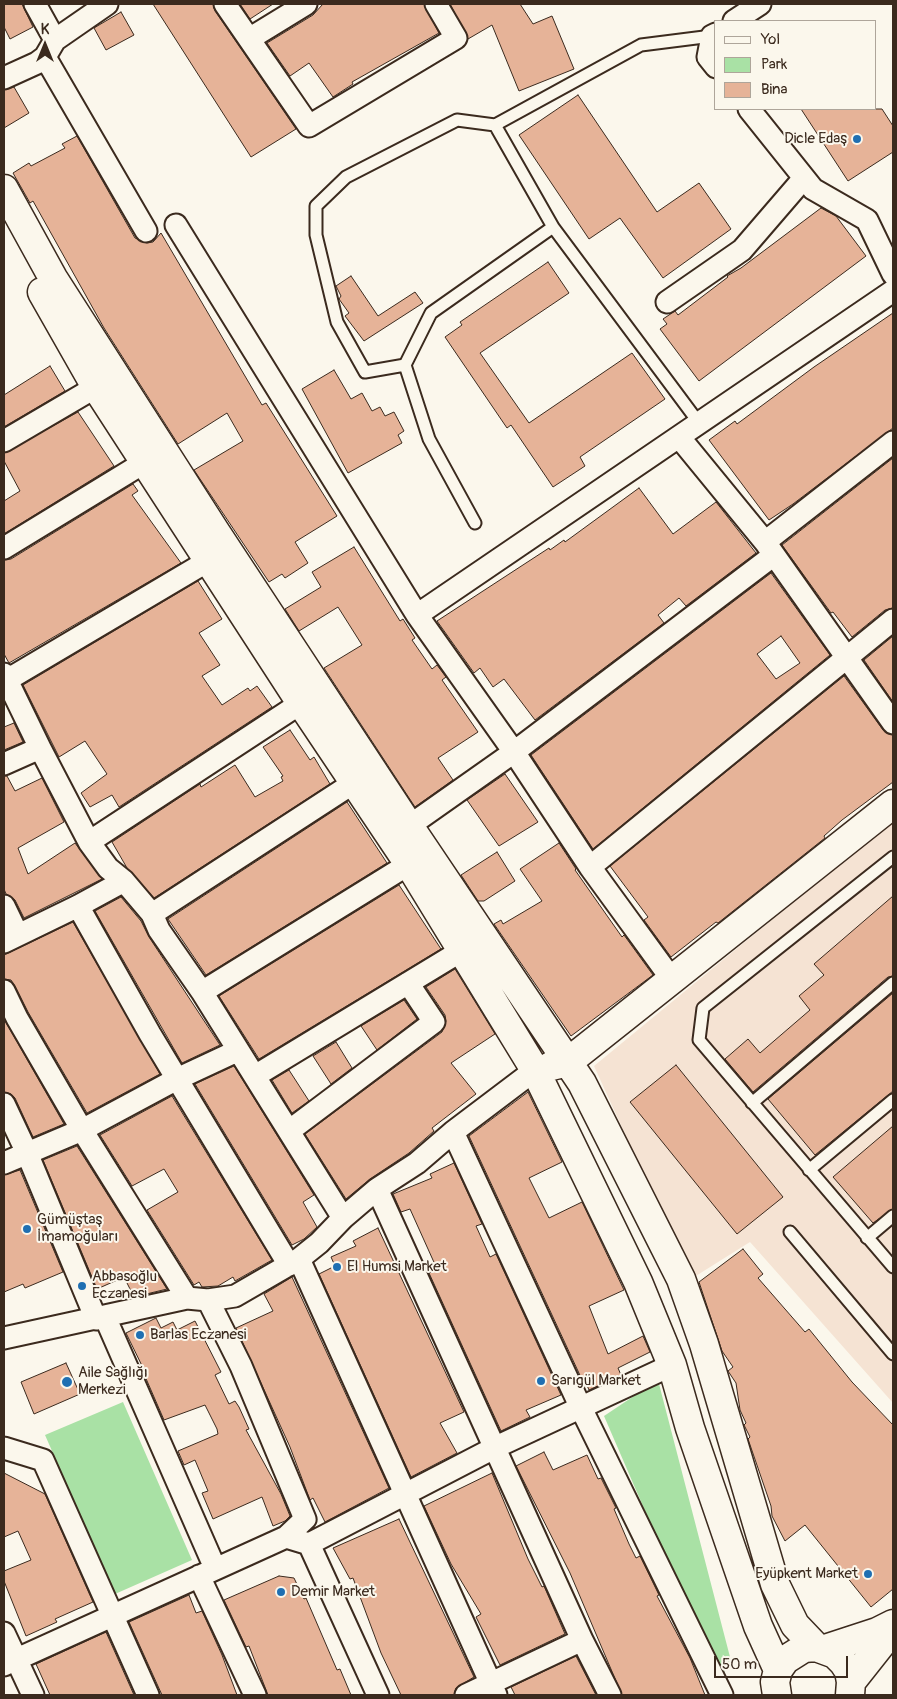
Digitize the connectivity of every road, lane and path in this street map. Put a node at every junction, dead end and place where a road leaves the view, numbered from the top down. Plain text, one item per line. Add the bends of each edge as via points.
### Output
1 (34, 4) edge
2 (107, 4) edge
3 (225, 4) edge
4 (306, 4) edge
5 (436, 4) edge
6 (760, 4) edge
7 (736, 20) edge
8 (714, 35) edge
9 (249, 39) junction
10 (50, 48) junction
11 (714, 64) edge
12 (4, 78) edge
13 (750, 110) edge
14 (495, 125) junction
15 (804, 178) junction
16 (4, 189) edge
17 (176, 225) dead end
18 (4, 226) edge
19 (553, 226) junction
20 (146, 231) dead end
21 (893, 274) edge
22 (893, 291) edge
23 (667, 302) dead end
24 (405, 365) junction
25 (96, 387) junction
26 (699, 423) junction
27 (679, 436) junction
28 (4, 441) edge
29 (893, 442) edge
30 (145, 462) junction
31 (475, 522) dead end
32 (4, 548) edge
33 (770, 548) junction
34 (208, 561) junction
35 (417, 615) junction
36 (893, 620) edge
37 (848, 659) junction
38 (6, 677) edge
39 (301, 704) junction
40 (893, 723) edge
41 (40, 748) junction
42 (514, 752) junction
43 (4, 764) edge
44 (355, 782) junction
45 (893, 804) edge
46 (409, 826) junction
47 (90, 842) junction
48 (893, 857) edge
49 (409, 864) junction
50 (590, 867) junction
51 (124, 881) junction
52 (4, 906) edge
53 (78, 906) junction
54 (152, 914) junction
55 (11, 938) edge
56 (462, 951) junction
57 (673, 980) junction
58 (408, 983) junction
59 (893, 983) edge
60 (4, 991) edge
61 (202, 992) junction
62 (237, 1051) junction
63 (568, 1062) junction
64 (535, 1070) junction
65 (255, 1076) junction
66 (177, 1079) junction
67 (893, 1100) edge
68 (752, 1103) junction
69 (4, 1104) edge
70 (82, 1130) junction
71 (288, 1131) junction
72 (453, 1132) junction
73 (28, 1153) junction
74 (4, 1163) edge
75 (809, 1170) junction
76 (377, 1189) junction
77 (893, 1216) edge
78 (343, 1218) junction
79 (790, 1232) dead end
80 (867, 1238) junction
81 (294, 1262) junction
82 (893, 1267) edge
83 (187, 1298) junction
84 (208, 1300) junction
85 (100, 1318) junction
86 (4, 1338) edge
87 (893, 1354) edge
88 (672, 1365) junction
89 (580, 1406) junction
90 (496, 1447) junction
91 (4, 1448) edge
92 (405, 1494) junction
93 (286, 1537) junction
94 (309, 1544) junction
95 (207, 1572) junction
96 (112, 1614) junction
97 (893, 1624) edge
98 (893, 1629) edge
99 (4, 1633) edge
100 (582, 1640) junction
101 (820, 1648) junction
102 (9, 1662) edge
103 (778, 1682) edge
104 (493, 1689) edge
105 (850, 1692) edge
106 (32, 1695) edge
107 (148, 1695) edge
108 (255, 1695) edge
109 (378, 1695) edge
110 (466, 1695) edge
111 (610, 1695) edge
112 (722, 1695) edge

1 - 10 street
2 - 10 street
3 - 9 street
4 - 9 street
5 - 9 street via 456,38 309,126
6 - 7 street
8 - 11 street via 708,57
8 - 14 lane via 641,45
10 - 12 street via 37,63
10 - 20 street
13 - 15 street
14 - 19 lane
14 - 24 lane via 457,120 346,177 316,206 316,235 337,322 365,372
15 - 21 street via 813,189 867,220
15 - 23 street via 742,250
16 - 46 main road via 53,278
17 - 35 street
18 - 25 main road
19 - 24 lane via 431,312
19 - 26 lane
22 - 26 street
24 - 31 lane via 429,439
25 - 28 street
25 - 30 main road
26 - 27 street
27 - 33 street
27 - 35 street
29 - 33 street
30 - 32 street
30 - 34 main road
33 - 37 street
33 - 42 street
34 - 38 street
34 - 39 main road
35 - 42 street
36 - 37 street
37 - 40 street
37 - 50 street
38 - 41 street
39 - 44 main road
39 - 47 street
41 - 43 street
41 - 47 street
42 - 46 street
42 - 50 street
44 - 49 main road
44 - 54 street
45 - 57 main road
46 - 63 main road
47 - 51 street via 108,868
48 - 68 lane via 703,1008 699,1040
49 - 56 main road
49 - 61 street
50 - 57 street
51 - 53 street
51 - 54 street
52 - 55 street
53 - 55 street
53 - 66 street
54 - 61 street via 159,930
56 - 58 street
56 - 64 main road
57 - 63 main road
58 - 65 street
58 - 71 street via 434,1022
59 - 68 lane
60 - 70 street
61 - 62 street
62 - 65 street
62 - 66 street
63 - 64 main road
63 - 101 main road via 582,1083 681,1279 704,1344 775,1584 796,1625
64 - 72 street
64 - 88 main road via 638,1282
65 - 71 street
66 - 70 street
66 - 81 street
67 - 75 lane
68 - 75 lane
69 - 73 street
70 - 73 street
70 - 83 street
71 - 78 street
72 - 76 street via 417,1163
72 - 89 street
73 - 74 street
73 - 85 street
75 - 80 lane
76 - 78 street
76 - 90 street
77 - 80 lane
78 - 81 street via 319,1243
79 - 87 lane
80 - 82 lane
81 - 84 street via 235,1296
81 - 92 street
83 - 84 street
83 - 85 street
84 - 93 street via 240,1366 305,1519
85 - 86 street
85 - 95 street
88 - 89 street
88 - 103 main road via 690,1428
89 - 90 street
89 - 112 street
90 - 92 street
90 - 100 street
91 - 96 street via 43,1460
92 - 94 street
92 - 104 street
93 - 94 street
93 - 95 street
94 - 109 street
95 - 96 street
95 - 108 street
96 - 102 street
96 - 107 street
97 - 101 main road via 877,1632
98 - 105 main road
99 - 102 street
100 - 104 street
100 - 111 street
101 - 103 main road via 804,1648 784,1660
101 - 105 main road via 843,1662
102 - 106 street
104 - 110 street

